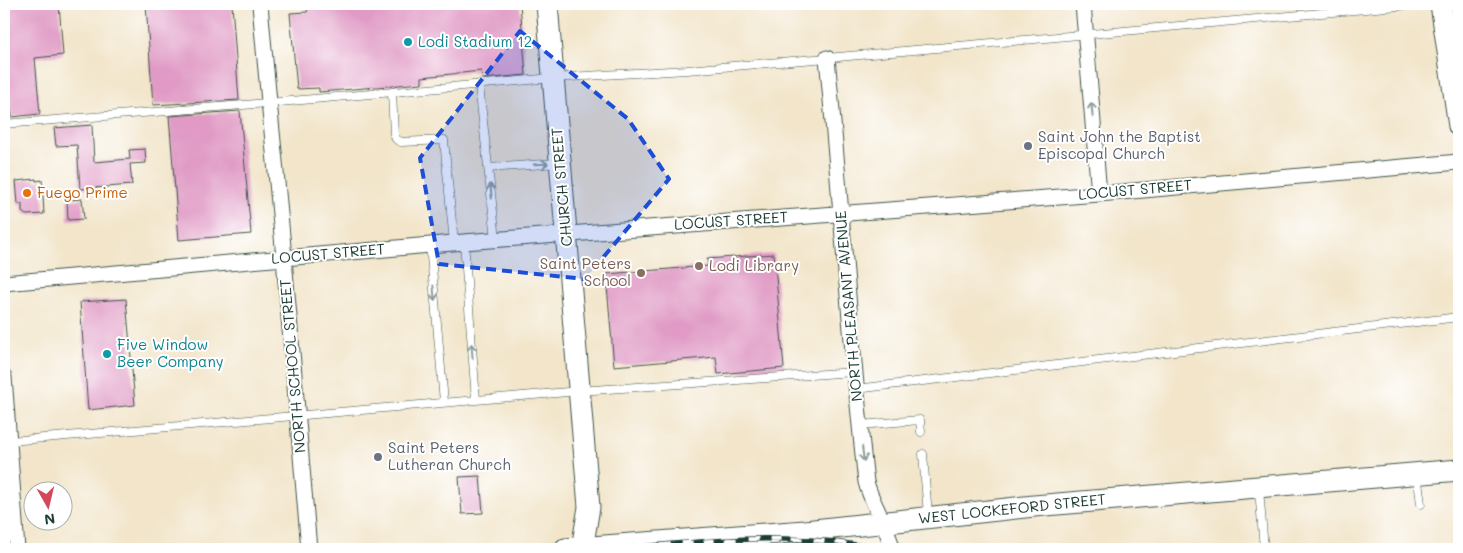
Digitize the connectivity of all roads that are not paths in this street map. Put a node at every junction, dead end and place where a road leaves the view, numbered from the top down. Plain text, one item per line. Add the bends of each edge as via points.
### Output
1 (260, 4) edge
2 (547, 4) edge
3 (1083, 4) edge
4 (1420, 4) edge
5 (1441, 4) edge
6 (1085, 35) junction
7 (827, 58) junction
8 (552, 78) junction
9 (479, 85) junction
10 (392, 92) junction
11 (268, 104) junction
12 (4, 124) edge
13 (1459, 126) edge
14 (1459, 162) edge
15 (560, 163) junction
16 (488, 168) junction
17 (1099, 194) junction
18 (842, 214) junction
19 (566, 234) junction
20 (496, 240) junction
21 (459, 242) junction
22 (430, 245) junction
23 (284, 258) junction
24 (4, 282) edge
25 (1459, 317) edge
26 (854, 372) junction
27 (4, 377) edge
28 (856, 389) junction
29 (579, 391) junction
30 (476, 400) junction
31 (444, 402) junction
32 (296, 416) junction
33 (860, 424) junction
34 (921, 432) dead end
35 (10, 441) junction
36 (922, 454) dead end
37 (1459, 470) edge
38 (1417, 474) junction
39 (1259, 488) junction
40 (1421, 504) dead end
41 (928, 517) junction
42 (883, 522) junction
43 (655, 546) edge
44 (17, 549) edge
45 (309, 549) edge
46 (577, 549) edge
47 (892, 549) edge
48 (1264, 549) edge

1 - 11 street, NORTH SCHOOL STREET
2 - 8 street, CHURCH STREET
3 - 6 street
4 - 6 lane
5 - 13 street
6 - 7 lane
17 -> 6 street
7 - 8 lane
7 - 18 street, NORTH PLEASANT AVENUE
8 - 9 lane
8 - 15 street, CHURCH STREET
9 - 10 lane
9 - 16 lane
10 - 11 lane
10 - 21 lane via 396,139 401,142 444,140
11 - 12 lane
11 - 23 street, NORTH SCHOOL STREET
14 - 17 street, LOCUST STREET
16 -> 15 lane
15 - 19 street, CHURCH STREET
20 -> 16 lane
17 - 18 street, LOCUST STREET
18 - 19 street, LOCUST STREET
18 - 26 street, NORTH PLEASANT AVENUE
19 - 20 street, LOCUST STREET
19 - 29 street, CHURCH STREET
20 - 21 street, LOCUST STREET
21 - 22 street, LOCUST STREET
30 -> 21 lane
22 - 23 street, LOCUST STREET
22 -> 31 lane
23 - 24 street, LOCUST STREET
23 - 32 street, NORTH SCHOOL STREET
25 - 28 lane
26 - 28 street, NORTH PLEASANT AVENUE
26 - 29 lane
27 - 35 street
28 - 33 street, NORTH PLEASANT AVENUE
29 - 30 lane
29 - 46 street, CHURCH STREET via 589,507
30 - 31 lane
31 - 32 lane
32 - 35 lane
32 - 45 street, NORTH SCHOOL STREET
33 - 34 lane via 920,420
33 -> 42 street, NORTH PLEASANT AVENUE via 866,482
35 - 44 street
36 - 41 lane
37 - 38 street, WEST LOCKEFORD STREET
38 - 39 street, WEST LOCKEFORD STREET
38 - 40 lane
39 - 41 street, WEST LOCKEFORD STREET
39 - 48 lane
41 - 42 street, WEST LOCKEFORD STREET
42 - 43 street, WEST LOCKEFORD STREET via 747,540
42 - 47 street, NORTH PLEASANT AVENUE
43 - 46 street, WEST LOCKEFORD STREET

